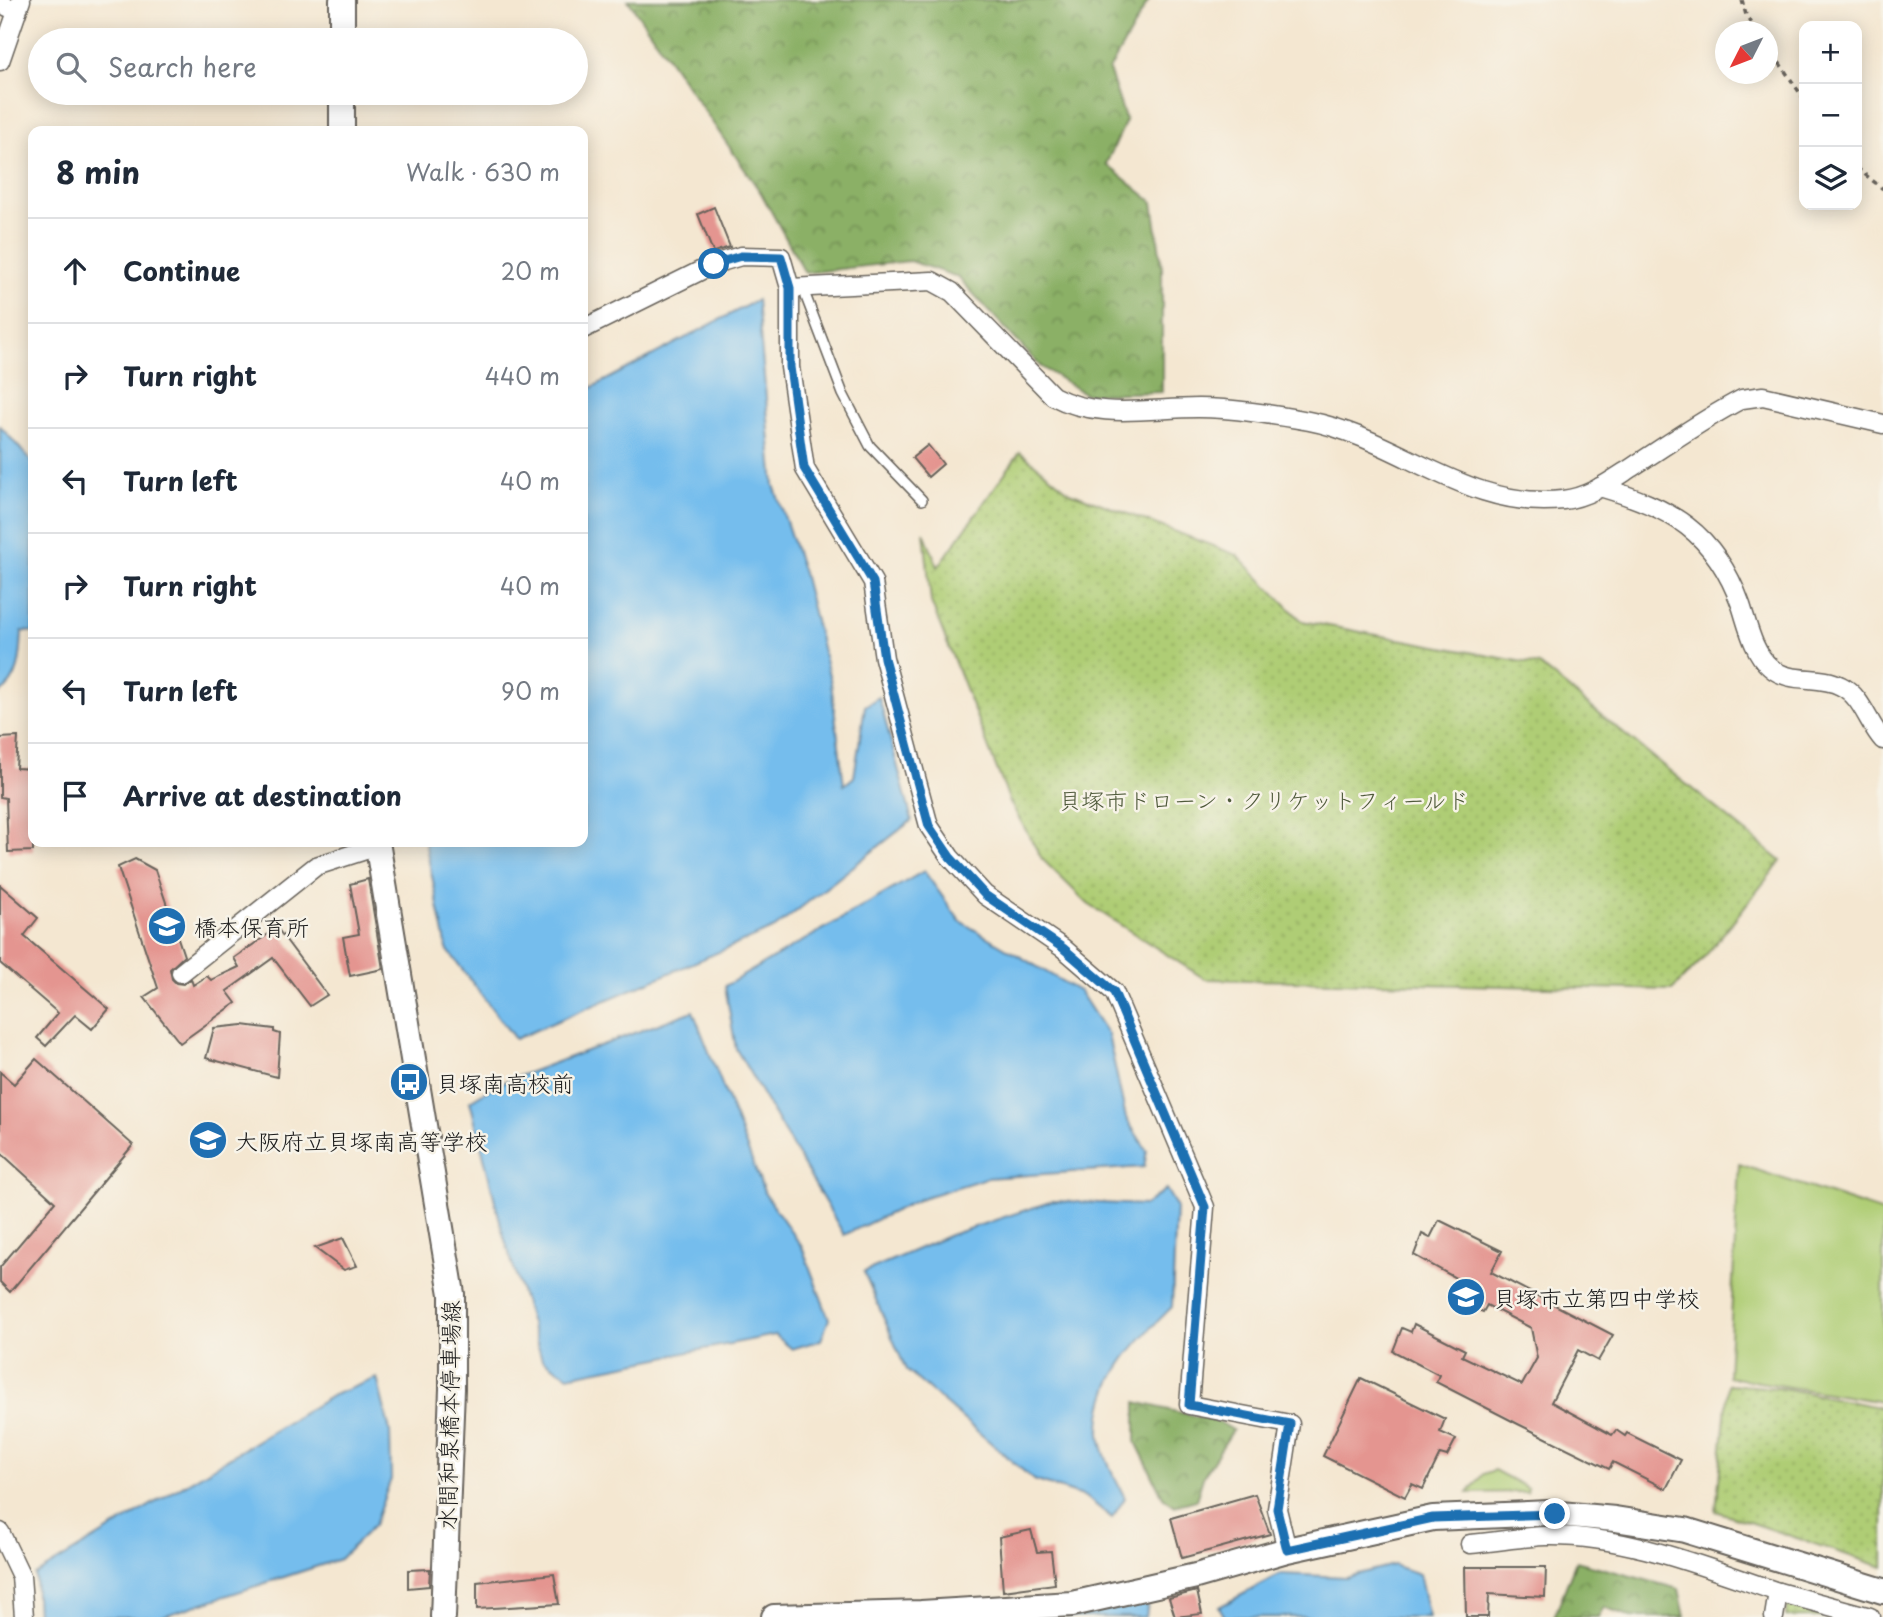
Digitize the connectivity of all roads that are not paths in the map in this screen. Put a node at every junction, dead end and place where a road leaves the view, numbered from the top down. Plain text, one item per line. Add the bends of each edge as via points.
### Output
1 (342, 0) edge
2 (12, 5) edge
3 (342, 28) edge
4 (0, 61) edge
5 (342, 105) edge
6 (342, 126) edge
7 (790, 288) junction
8 (806, 297) dead end
9 (588, 327) edge
10 (1883, 424) edge
11 (1600, 487) junction
12 (922, 500) dead end
13 (1883, 740) edge
14 (370, 847) edge
15 (378, 847) edge
16 (181, 973) dead end
17 (1554, 1525) junction
18 (0, 1532) edge
19 (1470, 1544) dead end
20 (1287, 1550) junction
21 (1883, 1591) edge
22 (1778, 1592) junction
23 (921, 1615) edge
24 (24, 1617) edge
25 (443, 1617) edge
26 (774, 1617) edge
27 (1774, 1617) edge
28 (1870, 1617) edge

1 - 3 street
2 - 4 street
5 - 6 street
7 - 9 street via 781,257 741,256 714,264
7 - 11 street via 932,281 952,292 1053,396 1073,407 1108,411 1201,408 1309,422 1344,431 1497,497 1566,500
7 - 20 street via 790,367 804,468 873,582 884,658 929,826 985,895 1063,948 1114,992 1205,1207 1189,1405 1290,1424 1277,1509
8 - 12 lane via 843,394 870,446
10 - 11 street via 1763,396 1742,399
11 - 13 street via 1660,506 1691,530 1716,555 1733,584 1758,654 1786,677 1840,685 1854,695
14 - 16 street via 316,866
15 - 25 street, 水間和泉橋本停車場線 via 452,1294
17 - 19 street
17 - 20 street via 1433,1518
17 - 21 street via 1615,1519 1685,1530
17 - 22 street
18 - 24 street via 22,1576
20 - 23 street via 1072,1604
22 - 27 street
22 - 28 street
23 - 26 street

